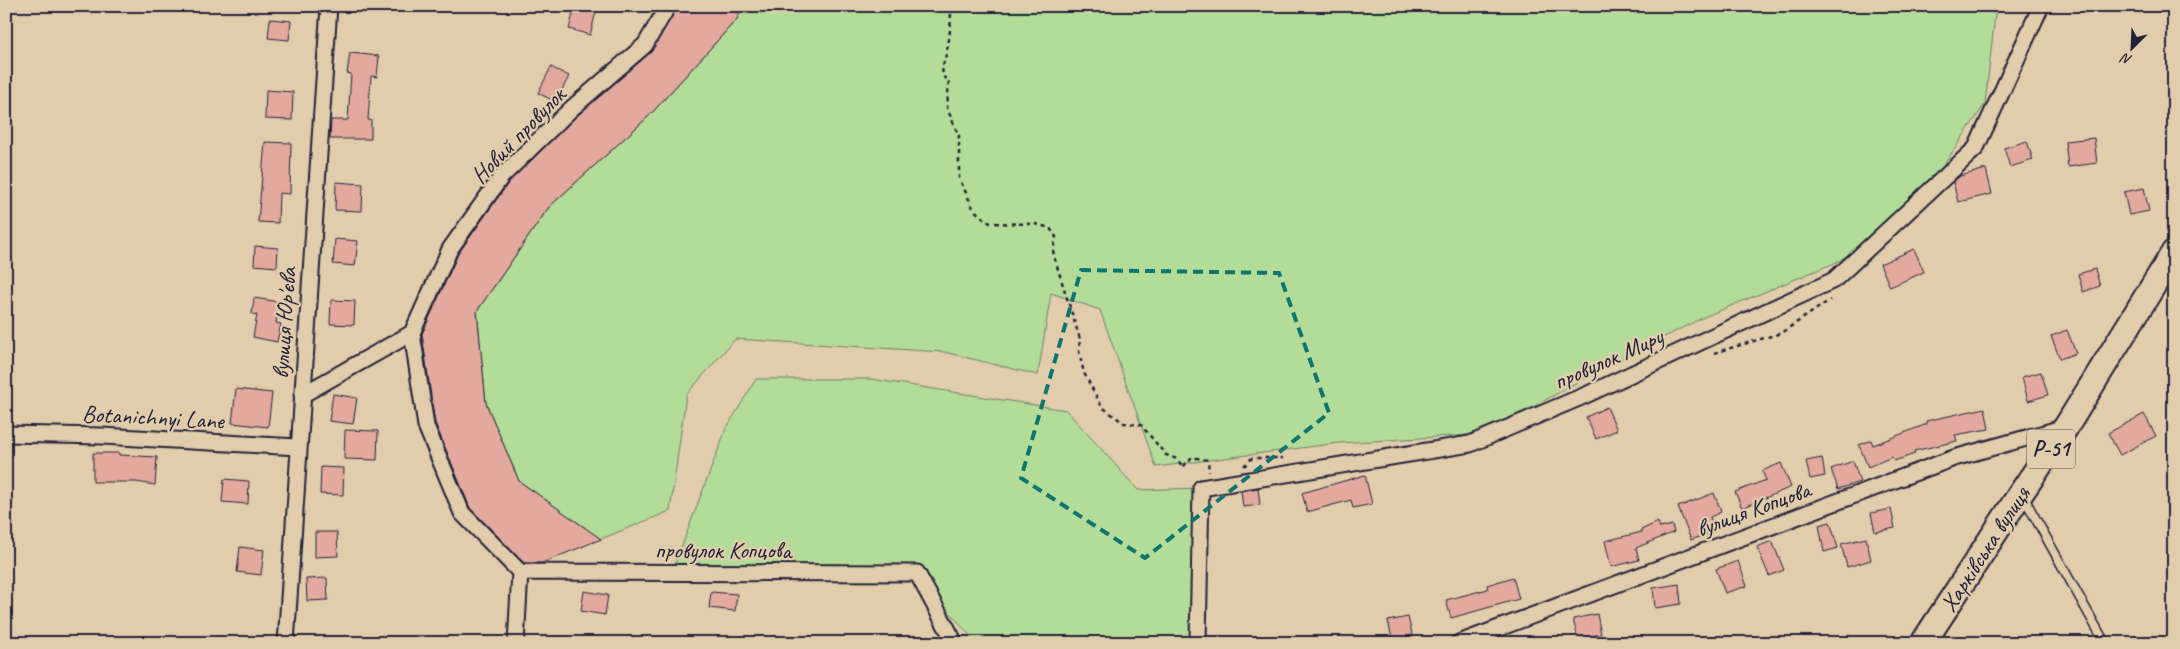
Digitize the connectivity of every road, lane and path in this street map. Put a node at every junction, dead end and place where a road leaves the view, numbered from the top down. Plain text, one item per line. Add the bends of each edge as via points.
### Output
1 (329, 6) edge
2 (668, 6) edge
3 (951, 6) edge
4 (2041, 6) edge
5 (2174, 252) edge
6 (1836, 294) dead end
7 (412, 333) junction
8 (1707, 354) dead end
9 (302, 395) junction
10 (2066, 427) junction
11 (6, 434) edge
12 (298, 447) junction
13 (1291, 458) dead end
14 (1240, 469) dead end
15 (1218, 474) dead end
16 (2021, 493) junction
17 (520, 572) junction
18 (286, 643) edge
19 (516, 643) edge
20 (955, 643) edge
21 (1198, 643) edge
22 (1459, 643) edge
23 (1923, 643) edge
24 (2105, 643) edge

1 - 9 street, вулиця Юр'єва
2 - 7 street, Новий провулок via 645,45 571,109 502,176 450,249
3 - 15 path via 943,77 949,80 947,108 959,136 959,178 974,210 990,222 1050,228 1056,237 1053,251 1080,339 1079,352 1084,372 1102,408 1124,422 1141,425 1166,455 1183,467 1192,457 1208,460 1209,474
4 - 21 street, провулок Миру via 1976,148 1834,280 1586,395 1470,444 1201,488
5 - 10 main road, Харківська вулиця / Р-51
6 - 8 path via 1825,305 1781,333
7 - 9 street
7 - 17 street via 426,426 462,513
9 - 12 street, вулиця Юр'єва
10 - 16 main road, Харківська вулиця / Р-51
10 - 22 street, вулиця Копцова via 1954,458
11 - 12 street, Botanichnyi Lane
12 - 18 street, вулиця Юр'єва
13 - 14 path via 1252,458
16 - 23 main road, Харківська вулиця / Р-51
16 - 24 lane
17 - 19 street
17 - 20 street, провулок Копцова via 917,573

